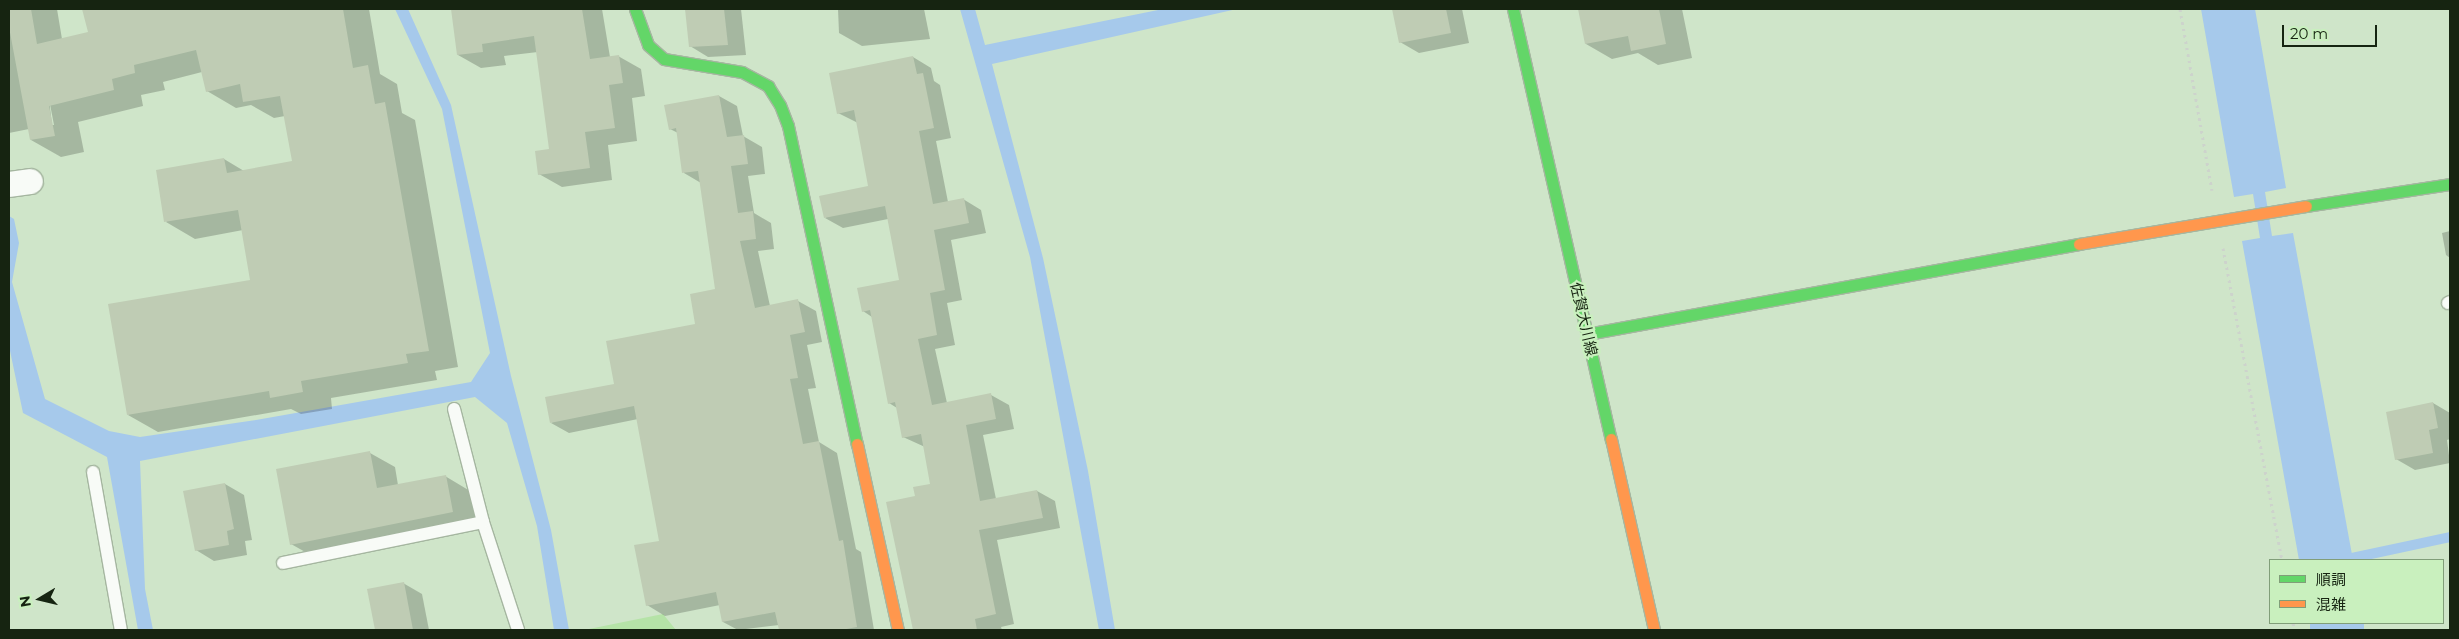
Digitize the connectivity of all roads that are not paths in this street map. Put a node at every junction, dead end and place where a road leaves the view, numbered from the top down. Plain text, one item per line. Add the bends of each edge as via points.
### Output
1 (635, 9) edge
2 (1513, 9) edge
3 (2450, 184) edge
4 (1587, 334) junction
5 (454, 410) dead end
6 (93, 472) dead end
7 (483, 522) junction
8 (282, 563) dead end
9 (121, 630) edge
10 (518, 630) edge
11 (898, 630) edge
12 (1654, 630) edge

1 - 11 street via 648,45 664,59 742,72 768,86 780,105 788,126
2 - 4 street, 佐賀大川線
3 - 4 street via 2217,219
4 - 12 street, 佐賀大川線
5 - 7 lane
6 - 9 lane
7 - 8 lane
7 - 10 lane

